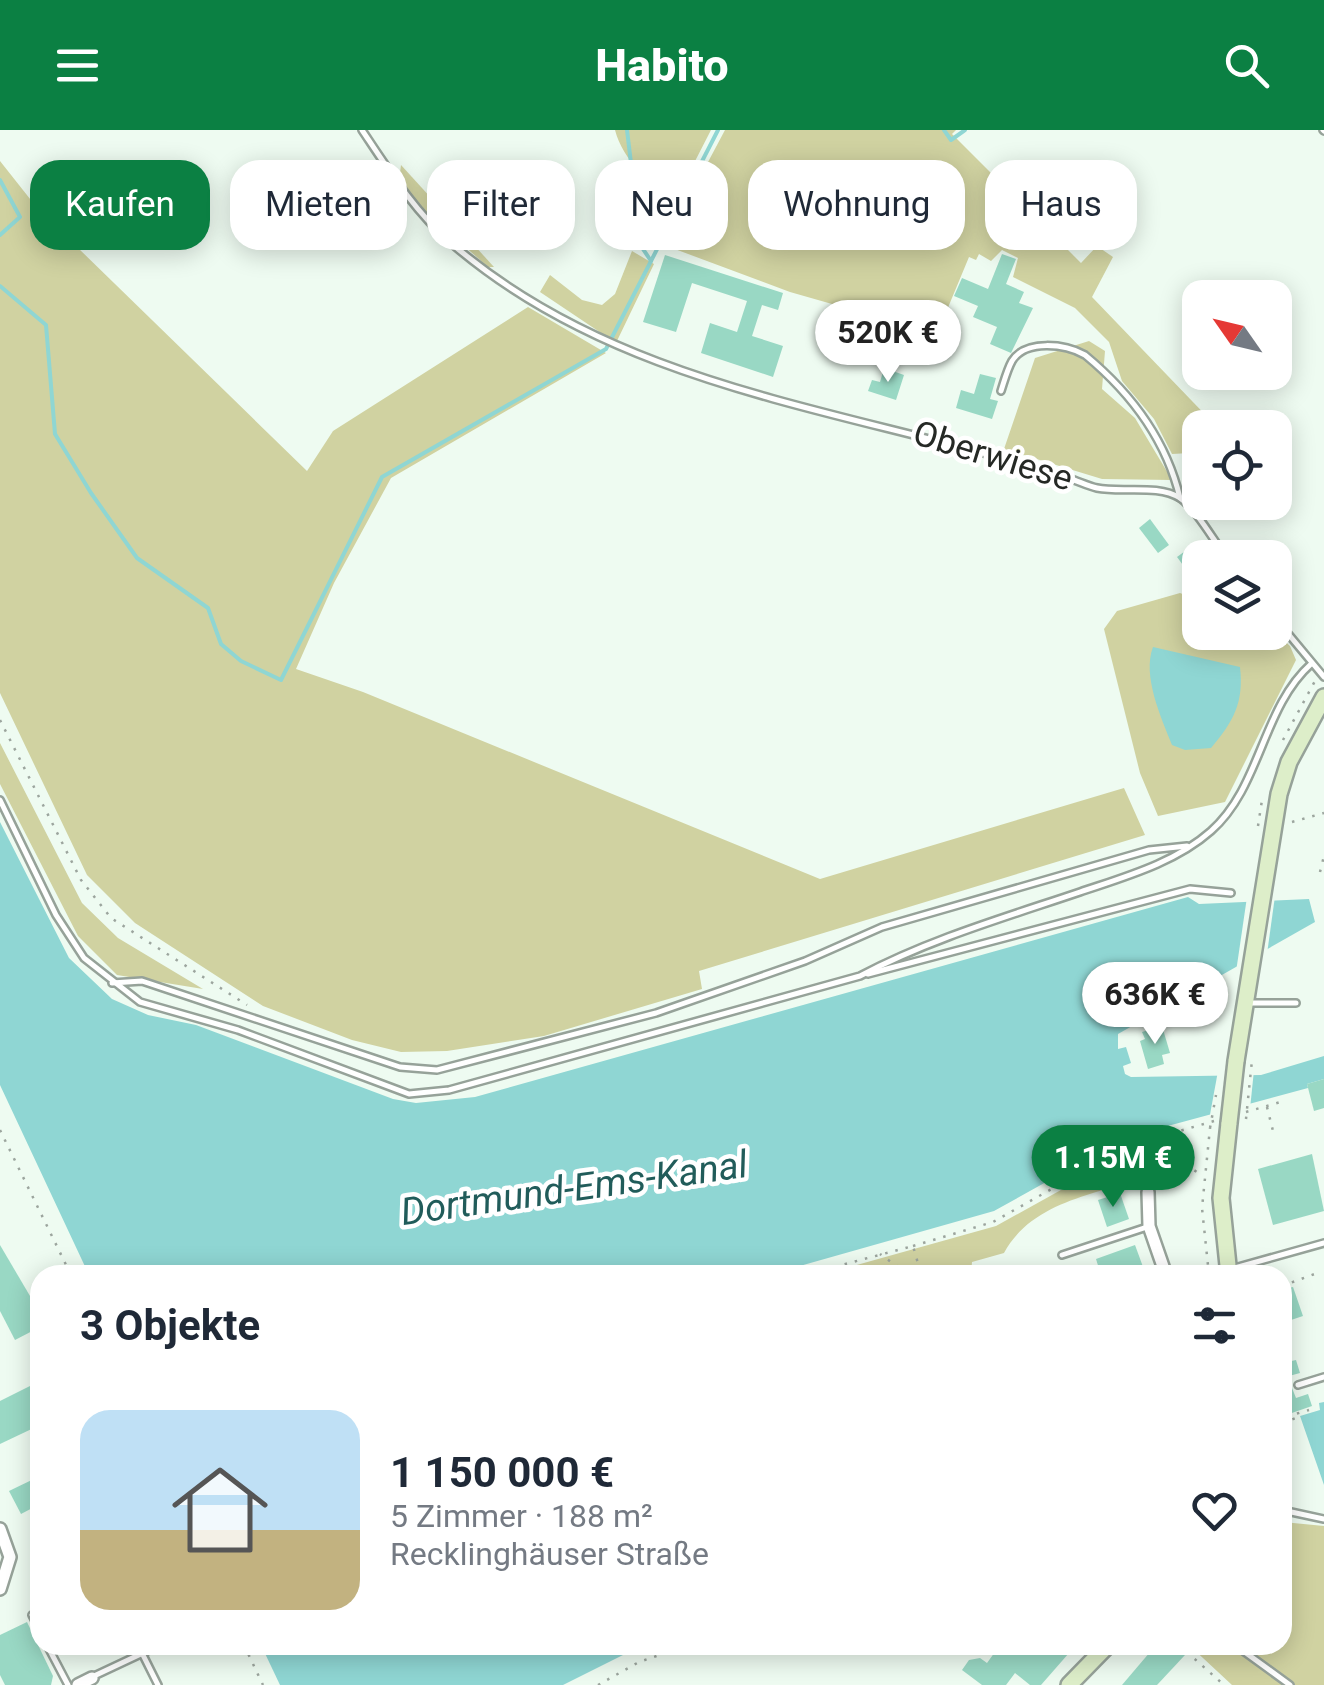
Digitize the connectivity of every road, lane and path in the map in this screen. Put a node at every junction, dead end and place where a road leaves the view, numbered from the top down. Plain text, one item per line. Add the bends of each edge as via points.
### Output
1 (362, 130) edge
2 (1001, 392) dead end
3 (1180, 498) junction
4 (1213, 540) edge
5 (1292, 640) edge
6 (1311, 664) junction
7 (1324, 677) edge
8 (1324, 697) edge
9 (0, 720) edge
10 (0, 800) edge
11 (1324, 813) edge
12 (1285, 824) dead end
13 (1190, 845) junction
14 (1324, 856) edge
15 (1320, 872) dead end
16 (1231, 893) dead end
17 (860, 976) junction
18 (112, 983) junction
19 (1246, 1003) junction
20 (1296, 1003) dead end
21 (269, 1020) junction
22 (1244, 1061) junction
23 (1216, 1094) dead end
24 (1267, 1106) dead end
25 (1246, 1119) dead end
26 (0, 1130) edge
27 (1273, 1131) dead end
28 (1204, 1177) junction
29 (1148, 1192) dead end
30 (1149, 1226) junction
31 (1324, 1243) edge
32 (913, 1246) junction
33 (880, 1254) junction
34 (1062, 1255) dead end
35 (65, 1265) edge
36 (840, 1265) edge
37 (896, 1265) edge
38 (918, 1265) edge
39 (1163, 1265) edge
40 (1208, 1265) edge
41 (1225, 1265) edge
42 (1251, 1265) edge
43 (1320, 1272) dead end
44 (1292, 1282) edge
45 (1324, 1376) edge
46 (1298, 1385) dead end
47 (1308, 1410) dead end
48 (1294, 1420) dead end
49 (1292, 1512) edge
50 (1324, 1520) edge
51 (0, 1529) edge
52 (0, 1589) edge
53 (52, 1655) edge
54 (138, 1655) edge
55 (143, 1655) edge
56 (249, 1655) edge
57 (660, 1655) edge
58 (1098, 1655) edge
59 (1190, 1655) edge
60 (1248, 1655) edge
61 (92, 1678) joint
62 (68, 1685) edge
63 (78, 1685) edge
64 (158, 1685) edge
65 (263, 1685) edge
66 (598, 1685) edge
67 (1070, 1685) edge
68 (1224, 1685) edge
69 (1290, 1685) edge

1 - 3 lane, Oberwiese via 450,242 518,292 619,350 1098,488
2 - 3 lane, Oberwiese via 1013,358 1032,346 1085,355 1146,416 1173,468
3 - 4 lane, Oberwiese
5 - 6 lane
6 - 7 lane
6 - 13 lane via 1290,682 1224,818
8 - 19 main road via 1284,778
9 - 21 path via 81,880 111,918
10 - 18 lane via 56,915 84,958
11 - 12 path
13 - 17 lane via 1142,870 906,951
13 - 21 lane via 1149,850 882,926 656,1013 458,1067 400,1066
14 - 15 path
16 - 17 lane via 1190,889
17 - 18 lane via 489,1081 409,1094 238,1030 140,1002
18 - 21 lane via 142,981
19 - 20 lane
19 - 22 main road
22 - 25 path, bridge
22 - 41 main road, bridge via 1221,1198
23 - 28 path, bridge
24 - 27 path
26 - 35 path
28 - 32 path via 1186,1165 1177,1131 1128,1146 993,1222
28 - 40 path
29 - 30 street
30 - 34 lane
30 - 39 street
31 - 42 lane
32 - 33 path
32 - 38 path
33 - 36 path
33 - 37 path
43 - 44 path
45 - 46 lane
47 - 48 path via 1292,1415
49 - 50 lane
51 - 52 street via 10,1556
53 - 62 lane
54 - 61 lane
55 - 64 lane
56 - 65 path
57 - 66 path
58 - 67 main road
59 - 68 path
60 - 69 lane
61 - 63 street

